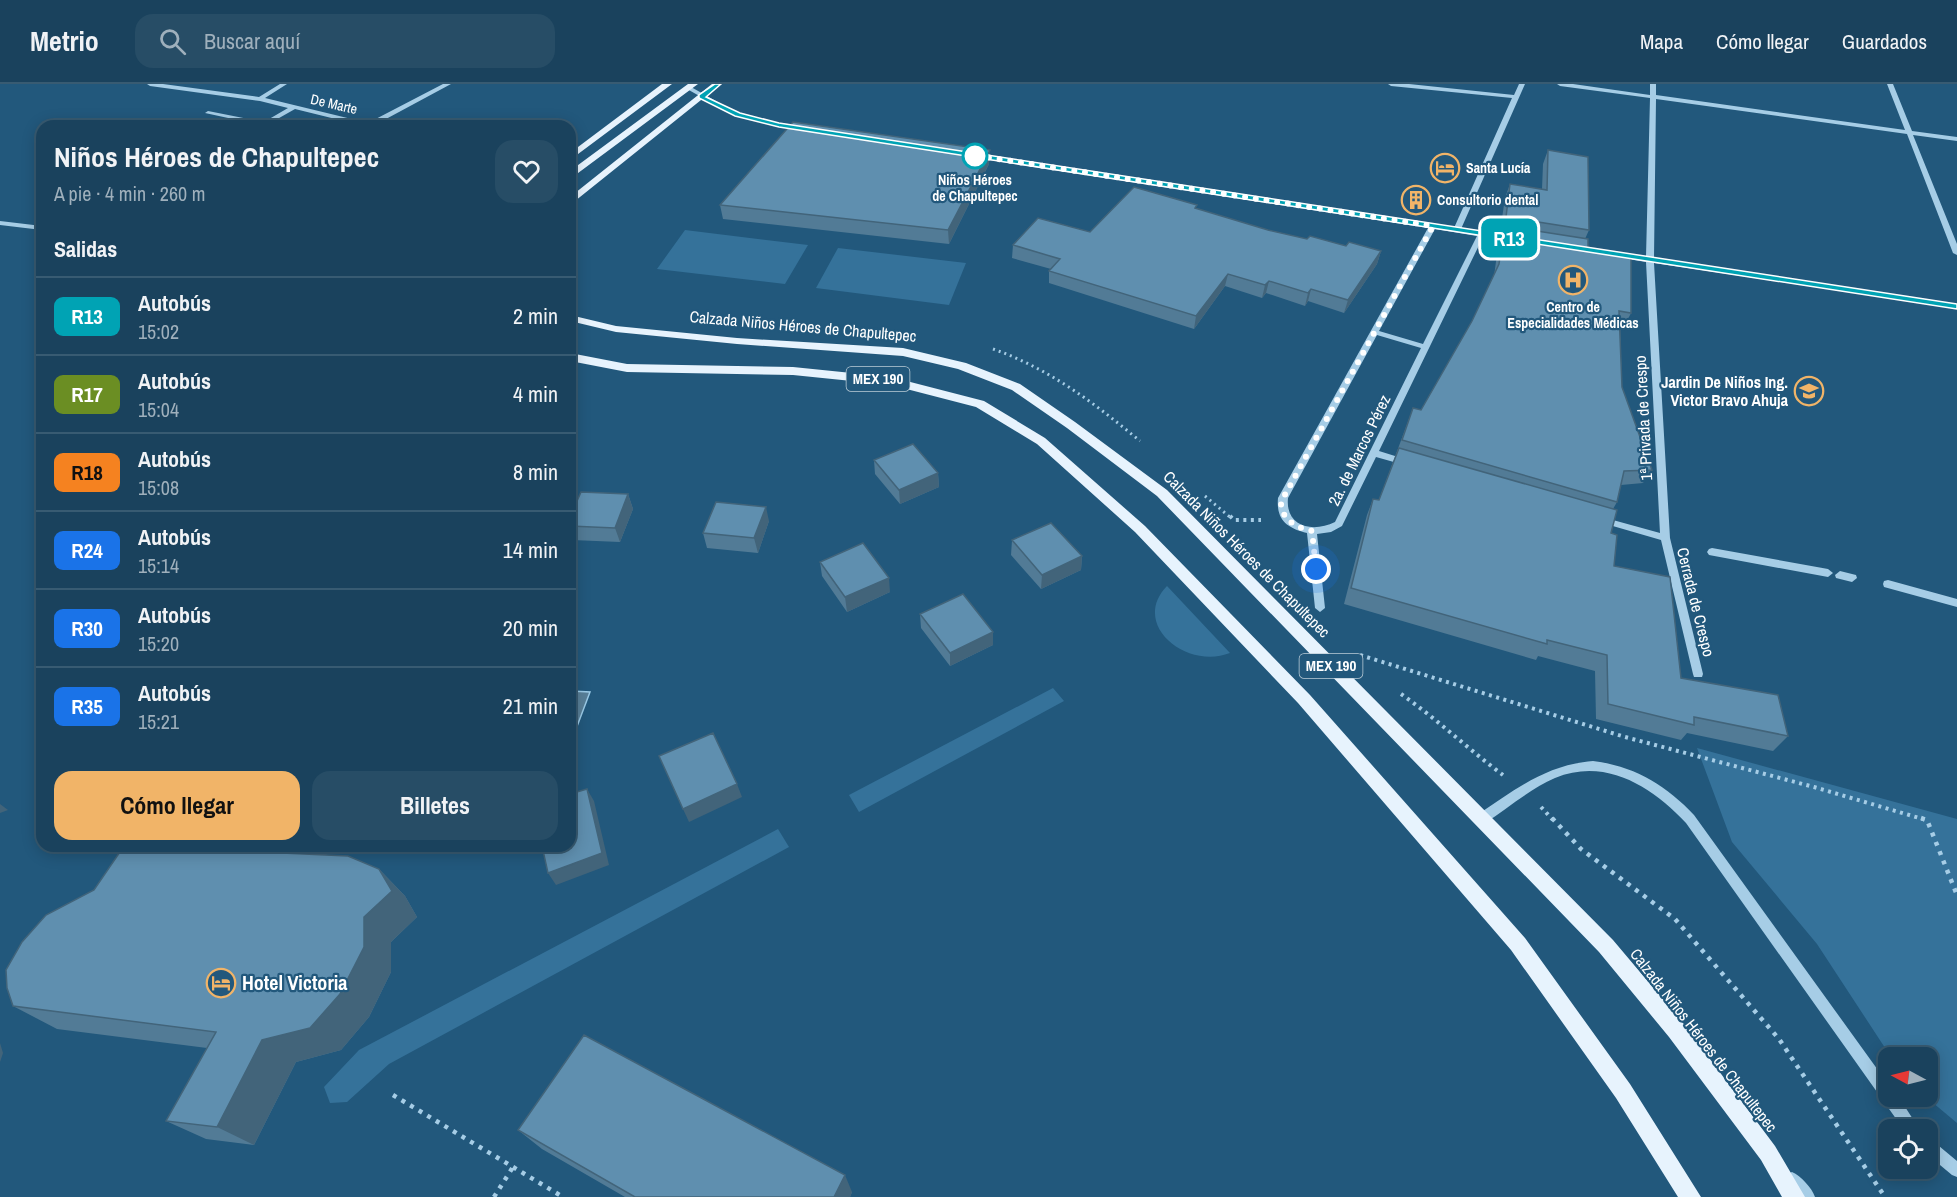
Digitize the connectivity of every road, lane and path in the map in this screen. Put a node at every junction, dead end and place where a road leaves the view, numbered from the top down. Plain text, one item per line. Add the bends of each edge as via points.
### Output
1 (150, 84) edge
2 (284, 84) edge
3 (448, 84) edge
4 (668, 84) edge
5 (717, 84) edge
6 (1391, 84) edge
7 (1522, 84) edge
8 (1560, 84) edge
9 (1653, 84) edge
10 (1890, 84) edge
11 (185, 85) edge
12 (691, 86) edge
13 (701, 97) junction
14 (1516, 97) junction
15 (260, 99) junction
16 (1653, 99) junction
17 (294, 107) junction
18 (208, 113) dead end
19 (244, 120) edge
20 (272, 120) edge
21 (348, 120) edge
22 (379, 120) edge
23 (814, 131) edge
24 (1909, 132) junction
25 (1957, 139) edge
26 (576, 153) edge
27 (966, 154) edge
28 (576, 172) edge
29 (576, 197) edge
30 (0, 223) edge
31 (1433, 226) junction
32 (36, 227) edge
33 (1457, 230) junction
34 (1482, 234) junction
35 (1526, 241) edge
36 (1594, 252) edge
37 (1957, 253) edge
38 (1650, 260) junction
39 (1957, 306) edge
40 (576, 319) edge
41 (1375, 332) junction
42 (1426, 347) junction
43 (576, 358) edge
44 (1374, 453) junction
45 (1419, 466) edge
46 (1587, 515) edge
47 (1312, 531) junction
48 (1665, 538) junction
49 (1712, 552) dead end
50 (1828, 573) dead end
51 (1840, 575) dead end
52 (1852, 578) dead end
53 (1888, 584) dead end
54 (1957, 603) edge
55 (1320, 608) dead end
56 (1364, 665) dead end
57 (1698, 674) dead end
58 (1394, 690) dead end
59 (1525, 791) junction
60 (1481, 819) junction
61 (1957, 895) edge
62 (393, 1095) dead end
63 (1904, 1119) edge
64 (1768, 1153) junction
65 (1938, 1154) edge
66 (513, 1167) junction
67 (1957, 1170) edge
68 (494, 1197) edge
69 (563, 1197) edge
70 (1690, 1197) edge
71 (1794, 1197) edge
72 (1808, 1197) edge
73 (1885, 1197) edge

1 - 11 street, De Marte
2 - 15 street
3 - 22 street
4 - 26 main road
5 - 13 main road
6 - 14 street
7 - 14 street
8 - 16 street
9 - 16 street, 1ª Privada de Crespo
10 - 24 street
11 - 15 street, De Marte
12 - 13 street
12 - 28 main road
13 - 23 street via 737,115
13 - 29 main road
14 - 33 street
15 - 17 street, De Marte
16 - 24 street
16 - 38 street, 1ª Privada de Crespo
17 - 20 street
17 - 21 street, De Marte
18 - 19 street
24 - 25 street
24 - 37 street
27 - 31 street
30 - 32 street
31 - 33 street
31 - 41 street
33 - 34 street
34 - 35 street
34 - 42 street, 2a. de Marcos Pérez
36 - 38 street
38 - 39 street
38 - 48 street, 1ª Privada de Crespo
40 - 60 main road, Calzada Niños Héroes de Chapultepec / MEX 190 via 616,329 903,352 962,366 1016,387 1162,492
41 - 42 street
41 - 47 street via 1281,502 1288,520
42 - 44 street, 2a. de Marcos Pérez
43 - 70 main road, MEX 190 via 627,368 793,371 891,381 980,404 1041,441 1140,529 1304,699 1518,944 1623,1091
44 - 45 street
44 - 47 street, 2a. de Marcos Pérez via 1339,524 1330,530
46 - 48 street
47 - 55 street
48 - 57 street, Cerrada de Crespo
49 - 50 street
51 - 52 street
53 - 54 street
56 - 61 path via 1350,652 1624,736 1860,798 1926,820
58 - 59 path
59 - 60 street
59 - 63 street via 1554,773 1584,767 1627,773 1663,792 1689,819
59 - 73 path via 1581,849 1676,919 1779,1039
60 - 64 main road, Calzada Niños Héroes de Chapultepec / MEX 190 via 1606,946 1676,1030
62 - 66 path
64 - 71 main road, Calzada Niños Héroes de Chapultepec / MEX 190
64 - 72 street
65 - 67 street
66 - 68 path
66 - 69 path

